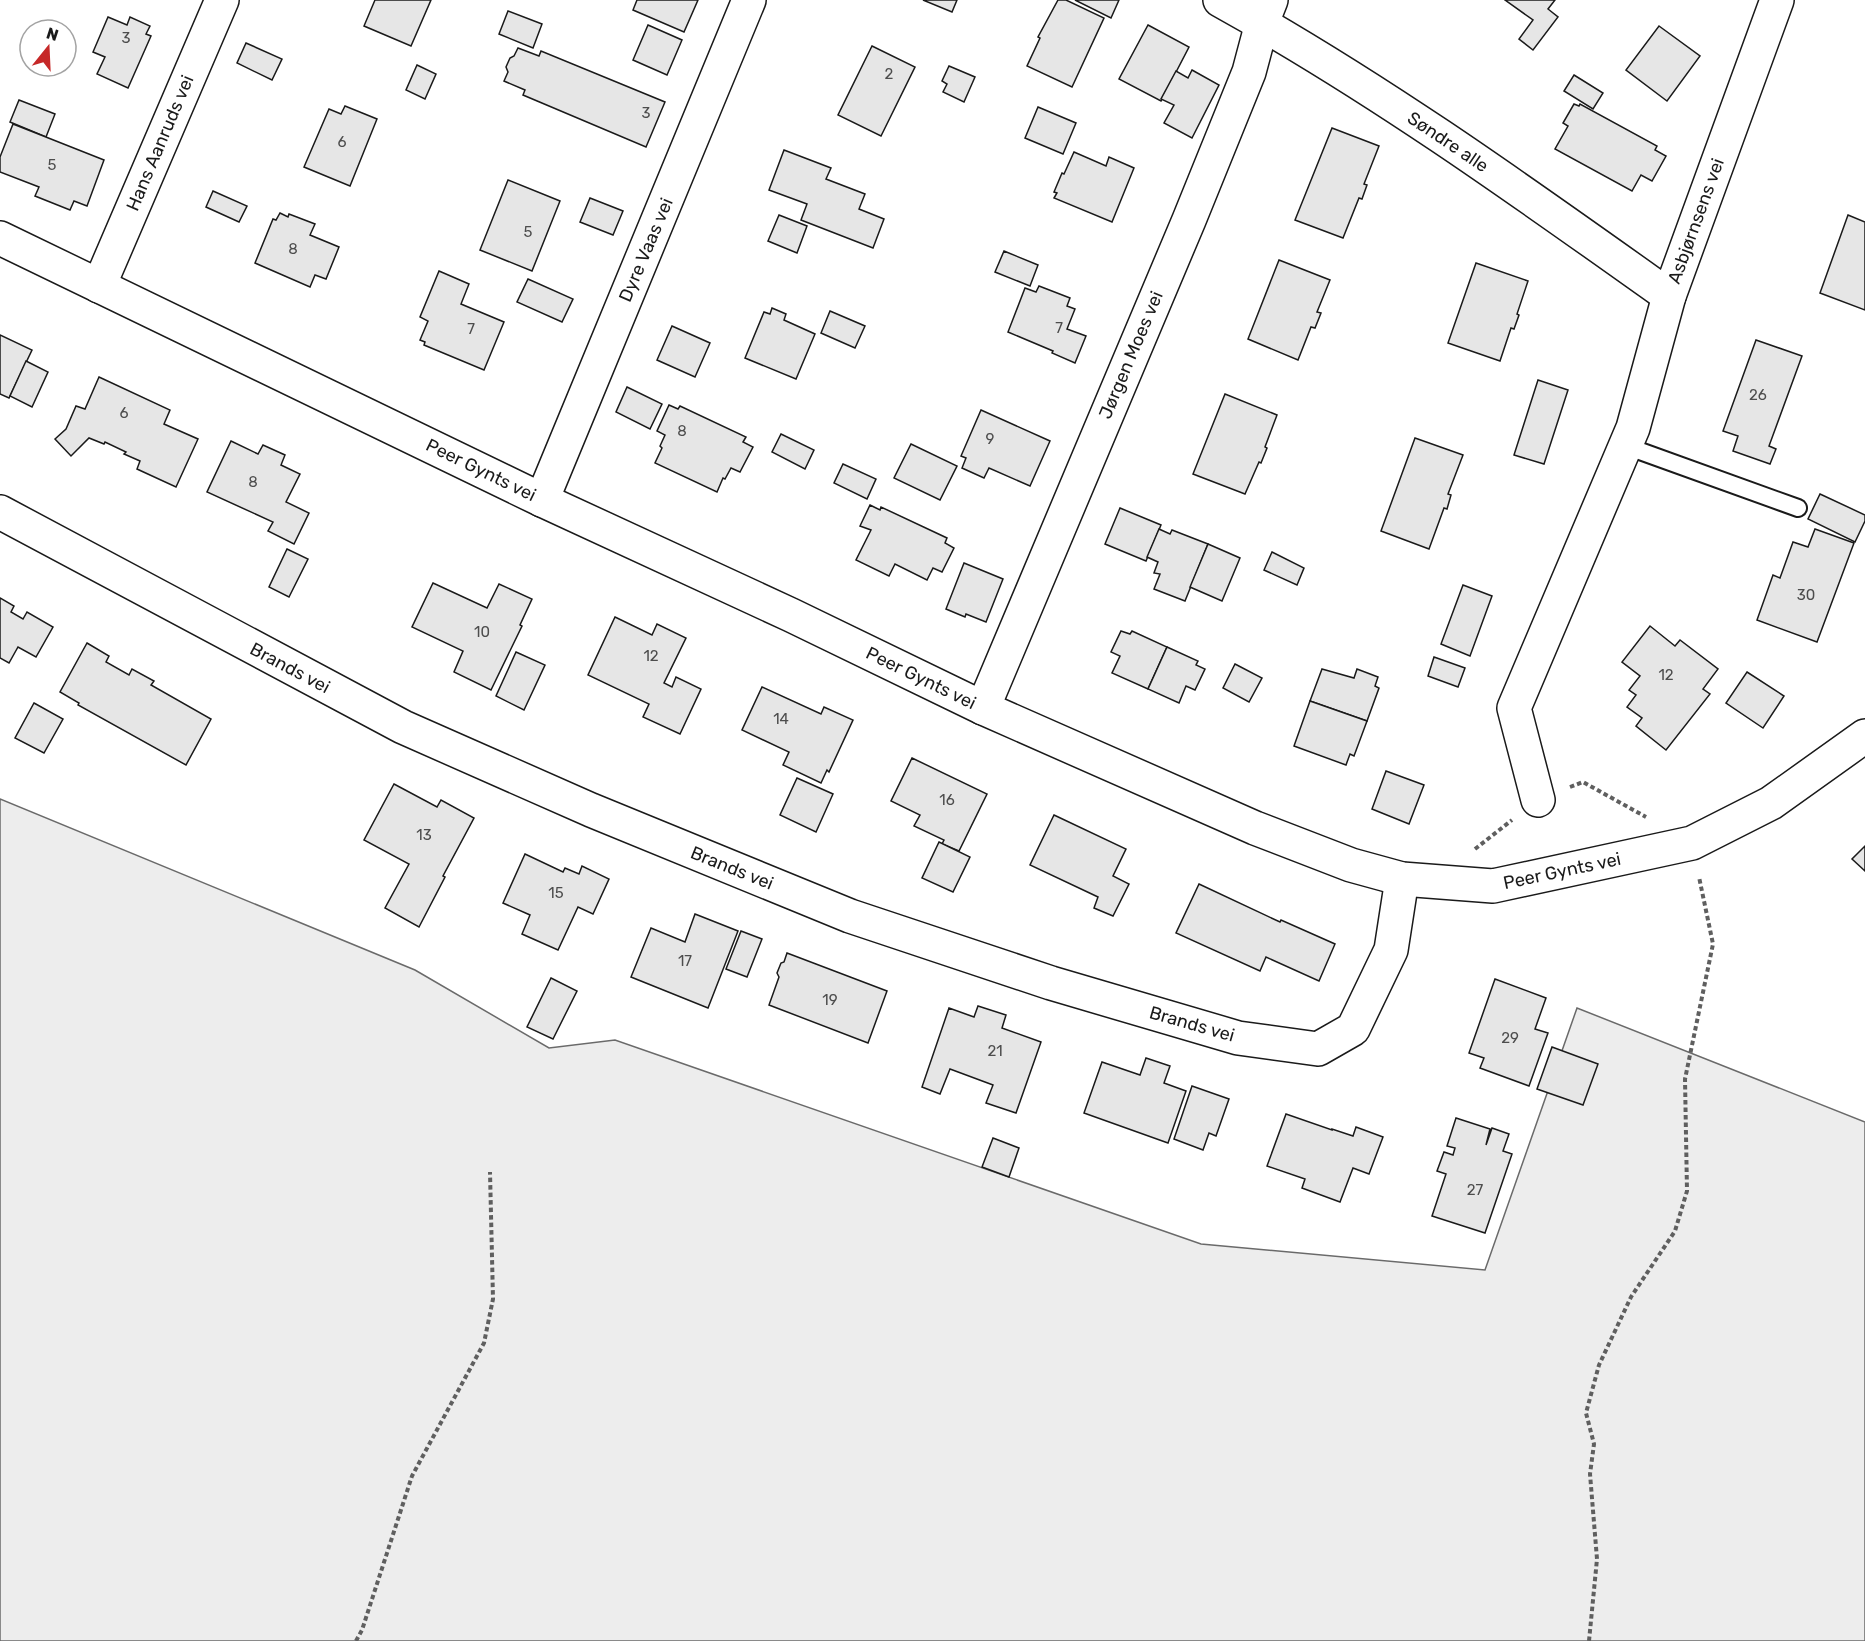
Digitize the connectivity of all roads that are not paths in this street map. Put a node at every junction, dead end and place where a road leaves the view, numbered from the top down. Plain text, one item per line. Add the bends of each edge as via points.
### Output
1 (222, 0) edge
2 (749, 0) edge
3 (1220, 0) edge
4 (1777, 0) edge
5 (1267, 11) edge
6 (0, 238) edge
7 (99, 286) junction
8 (1669, 296) junction
9 (1626, 446) junction
10 (542, 500) junction
11 (1798, 508) dead end
12 (0, 512) edge
13 (982, 708) junction
14 (1865, 736) edge
15 (1538, 800) dead end
16 (1402, 879) junction

1 - 7 street, Hans Aanruds vei
2 - 10 street, Dyre Vaas vei
3 - 5 street, Søndre alle
4 - 8 street, Asbjørnsens vei
5 - 8 street, Søndre alle via 1311,53 1481,164
5 - 13 street, Jørgen Moes vei via 1249,72 1189,220
6 - 7 street, Peer Gynts vei
7 - 10 street, Peer Gynts vei
8 - 9 street, Asbjørnsens vei
9 - 11 lane
9 - 15 street, Asbjørnsens vei via 1514,708
10 - 13 street, Peer Gynts vei
12 - 16 street, Brands vei via 403,727 591,810 850,916 1051,983 1238,1038 1318,1049 1353,1029 1391,950
13 - 16 street, Peer Gynts vei via 1254,828 1351,865
14 - 16 street, Peer Gynts vei via 1771,803 1692,843 1493,886

